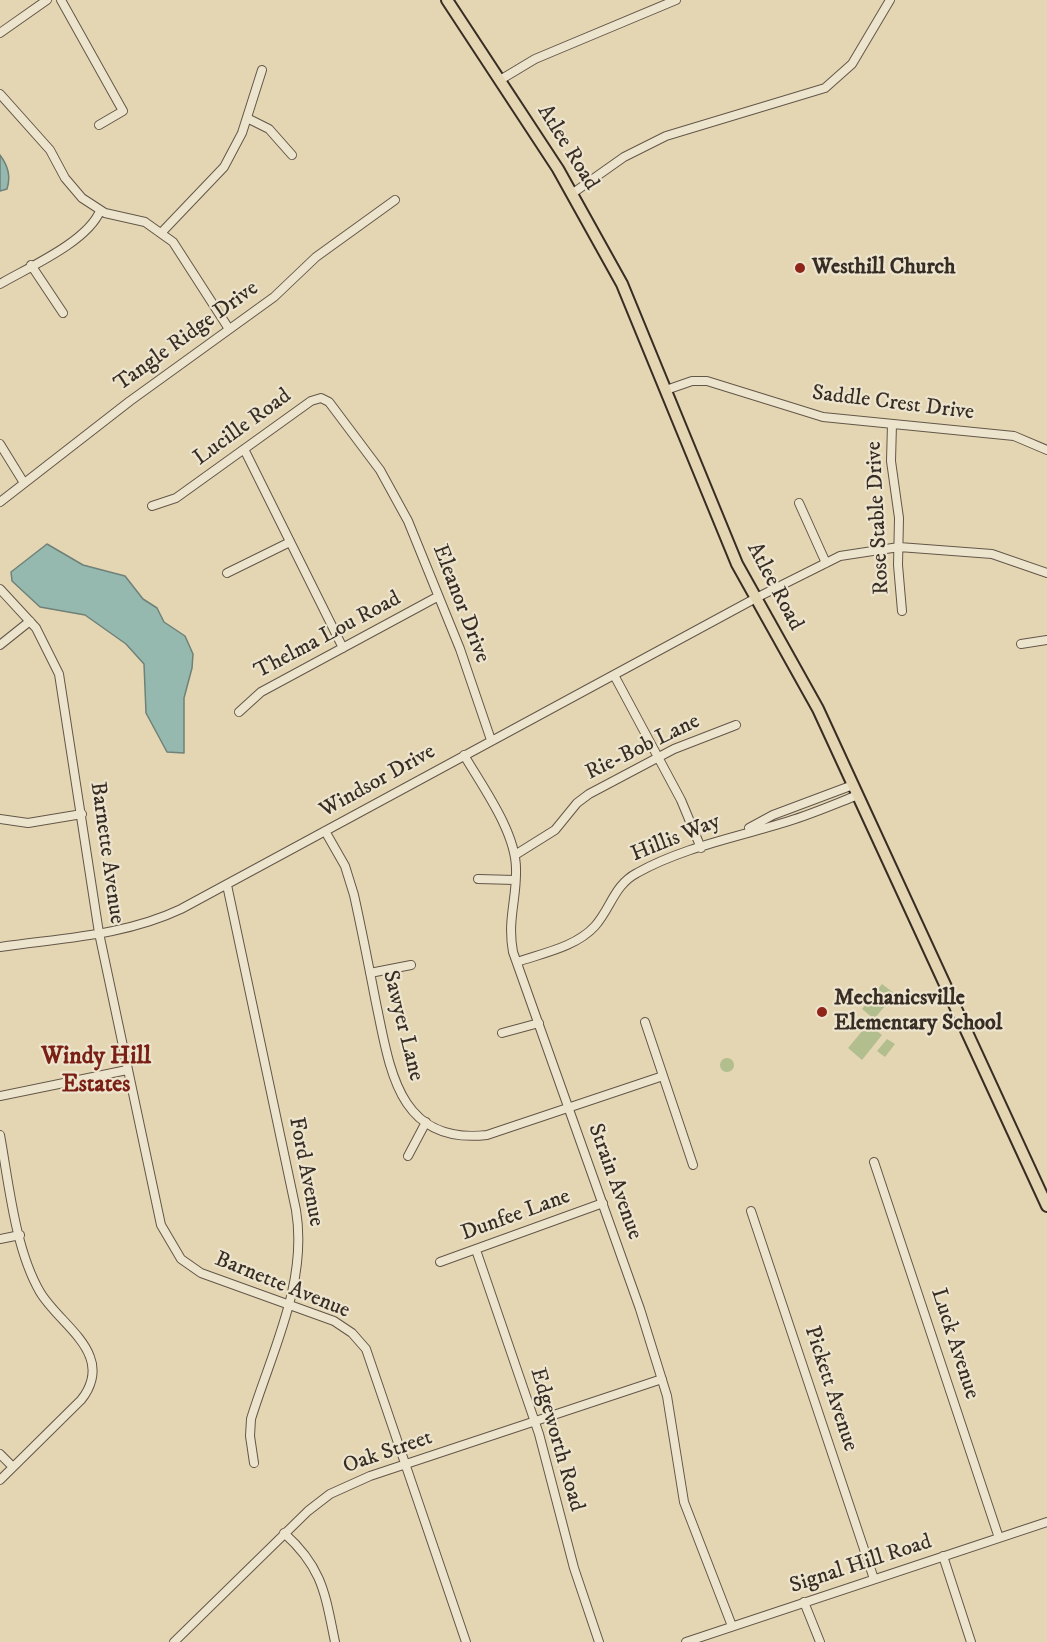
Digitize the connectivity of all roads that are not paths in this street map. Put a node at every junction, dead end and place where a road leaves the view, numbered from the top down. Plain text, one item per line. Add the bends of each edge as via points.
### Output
1 (47, 0) edge
2 (61, 0) edge
3 (447, 0) edge
4 (676, 0) edge
5 (890, 0) edge
6 (0, 33) edge
7 (262, 70) dead end
8 (500, 80) junction
9 (0, 94) edge
10 (247, 118) junction
11 (99, 125) dead end
12 (292, 155) dead end
13 (573, 193) junction
14 (395, 200) dead end
15 (100, 211) junction
16 (162, 232) junction
17 (31, 265) junction
18 (0, 284) edge
19 (63, 313) dead end
20 (229, 329) junction
21 (666, 390) junction
22 (892, 424) junction
23 (0, 444) edge
24 (244, 449) junction
25 (1047, 450) edge
26 (24, 483) junction
27 (389, 485) joint
28 (0, 502) edge
29 (799, 503) dead end
30 (152, 506) dead end
31 (290, 542) junction
32 (899, 547) junction
33 (826, 563) junction
34 (226, 573) dead end
35 (1047, 573) edge
36 (0, 589) edge
37 (437, 597) junction
38 (756, 598) junction
39 (902, 611) dead end
40 (30, 621) junction
41 (1047, 640) edge
42 (1021, 644) dead end
43 (0, 645) edge
44 (343, 648) junction
45 (614, 675) junction
46 (239, 712) dead end
47 (736, 725) dead end
48 (492, 740) junction
49 (464, 755) junction
50 (658, 757) junction
51 (855, 790) junction
52 (82, 814) junction
53 (0, 819) edge
54 (325, 831) junction
55 (701, 848) junction
56 (515, 855) junction
57 (478, 879) dead end
58 (515, 880) junction
59 (227, 885) junction
60 (99, 933) junction
61 (0, 947) edge
62 (517, 962) junction
63 (411, 966) dead end
64 (370, 973) junction
65 (645, 1022) dead end
66 (539, 1023) junction
67 (502, 1033) dead end
68 (127, 1070) junction
69 (663, 1076) junction
70 (0, 1096) edge
71 (568, 1106) junction
72 (426, 1122) junction
73 (0, 1135) edge
74 (408, 1156) dead end
75 (874, 1162) dead end
76 (693, 1165) dead end
77 (603, 1203) junction
78 (1047, 1206) edge
79 (751, 1211) dead end
80 (20, 1235) junction
81 (0, 1239) edge
82 (476, 1250) junction
83 (441, 1262) dead end
84 (289, 1305) junction
85 (662, 1379) junction
86 (534, 1421) junction
87 (0, 1454) edge
88 (254, 1463) dead end
89 (407, 1464) junction
90 (13, 1467) junction
91 (0, 1480) edge
92 (1047, 1522) edge
93 (284, 1533) junction
94 (999, 1538) junction
95 (943, 1556) junction
96 (874, 1579) junction
97 (804, 1602) junction
98 (732, 1626) junction
99 (709, 1638) edge
100 (174, 1642) edge
101 (335, 1642) edge
102 (466, 1642) edge
103 (599, 1642) edge
104 (686, 1642) edge
105 (820, 1642) edge
106 (971, 1642) edge

1 - 6 street
2 - 11 street via 123,111
3 - 8 main road, Atlee Road
4 - 8 street via 534,59
5 - 13 street via 852,64 825,88 666,135 624,157
7 - 10 street
8 - 13 main road, Atlee Road
9 - 15 street via 50,150 73,189
10 - 12 street via 269,129
10 - 16 street via 224,167
13 - 21 main road, Atlee Road via 622,284
14 - 20 street, Tangle Ridge Drive via 316,256 274,297
15 - 16 street via 145,222
15 - 17 street via 81,234
16 - 20 street via 180,252
17 - 18 street
17 - 19 street
20 - 26 street, Tangle Ridge Drive
21 - 22 street, Saddle Crest Drive via 693,381 707,381 804,413
21 - 38 main road, Atlee Road via 737,564
22 - 25 street, Saddle Crest Drive via 1014,436
22 - 32 street, Rose Stable Drive via 891,461
23 - 26 street
24 - 27 street, Lucille Road via 311,401 321,398 349,426
24 - 30 street, Lucille Road via 176,498
24 - 31 street
26 - 28 street, Tangle Ridge Drive
27 - 37 street, Eleanor Drive via 408,520
29 - 33 street
31 - 34 street
31 - 44 street
32 - 33 street, Windsor Drive via 854,552
32 - 35 street, Windsor Drive via 992,554
32 - 39 street, Rose Stable Drive
33 - 38 street, Windsor Drive
36 - 40 street, Barnette Avenue
37 - 44 street, Thelma Lou Road
37 - 48 street, Eleanor Drive
38 - 45 street, Windsor Drive
38 - 51 main road, Atlee Road via 813,700
40 - 43 street
40 - 52 street, Barnette Avenue via 59,674
41 - 42 street
44 - 46 street, Thelma Lou Road via 261,692
45 - 48 street, Windsor Drive
45 - 50 street
47 - 50 street, Rie-Bob Lane
48 - 49 street, Windsor Drive
49 - 54 street, Windsor Drive
49 - 56 street, Strain Avenue via 502,822
50 - 55 street
50 - 56 street, Rie-Bob Lane via 585,797 555,830
51 - 55 street, Hillis Way via 773,815
51 - 78 main road, Atlee Road
52 - 53 street via 28,823
52 - 60 street, Barnette Avenue
54 - 59 street, Windsor Drive
54 - 64 street, Sawyer Lane via 350,879
55 - 62 street, Hillis Way via 634,874 619,886 601,918 587,933
56 - 58 street, Strain Avenue
57 - 58 street
58 - 62 street, Strain Avenue via 509,924
59 - 60 street, Windsor Drive via 156,921
59 - 84 street, Ford Avenue via 299,1227 299,1260
60 - 61 street, Windsor Drive
60 - 68 street, Barnette Avenue
62 - 66 street, Strain Avenue
63 - 64 street
64 - 72 street, Sawyer Lane via 393,1079 409,1108
65 - 69 street
66 - 67 street
66 - 71 street, Strain Avenue
68 - 70 street
68 - 84 street, Barnette Avenue via 157,1212 172,1247 201,1273
69 - 71 street, Sawyer Lane
69 - 76 street
71 - 72 street, Sawyer Lane via 481,1136 458,1135
71 - 77 street, Strain Avenue
72 - 74 street
73 - 80 street
75 - 94 street, Luck Avenue
77 - 82 street, Dunfee Lane
77 - 85 street, Strain Avenue
79 - 96 street, Pickett Avenue
80 - 81 street
80 - 90 street via 39,1290 87,1349 93,1371 81,1400
82 - 83 street, Dunfee Lane
82 - 86 street, Edgeworth Road
84 - 88 street, Ford Avenue via 251,1419
84 - 89 street, Barnette Avenue via 334,1321 360,1340 371,1358
85 - 86 street, Oak Street
85 - 98 street, Strain Avenue via 684,1502
86 - 89 street, Oak Street
86 - 103 street, Edgeworth Road via 574,1568
87 - 90 street
89 - 93 street, Oak Street via 330,1494
89 - 102 street, Barnette Avenue
90 - 91 street
92 - 94 street, Signal Hill Road
93 - 100 street, Oak Street
93 - 101 street via 320,1577
94 - 95 street, Signal Hill Road
95 - 96 street, Signal Hill Road
95 - 106 street
96 - 97 street, Signal Hill Road
97 - 98 street, Signal Hill Road
97 - 105 street
98 - 99 street, Signal Hill Road
99 - 104 street, Signal Hill Road

